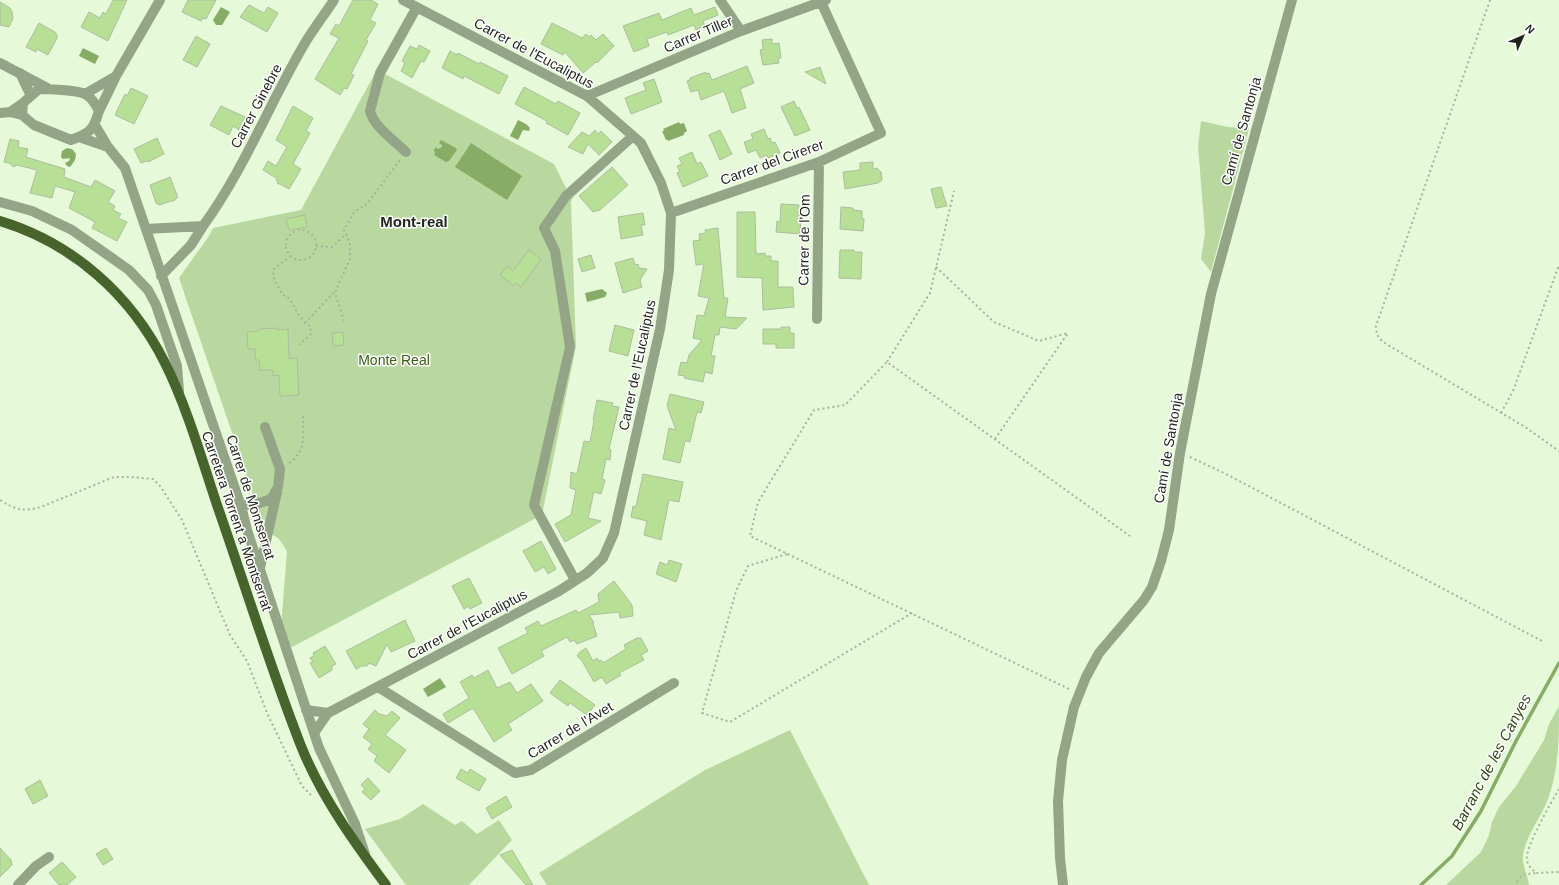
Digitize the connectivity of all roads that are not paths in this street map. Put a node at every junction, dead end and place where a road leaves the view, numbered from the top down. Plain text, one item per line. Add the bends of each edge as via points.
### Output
1 (160, 0) edge
2 (334, 0) edge
3 (403, 0) edge
4 (720, 0) edge
5 (1292, 0) edge
6 (824, 1) edge
7 (417, 8) junction
8 (741, 31) junction
9 (0, 63) edge
10 (20, 73) junction
11 (116, 76) junction
12 (49, 89) junction
13 (85, 94) junction
14 (587, 96) junction
15 (27, 100) junction
16 (99, 111) junction
17 (5, 113) edge
18 (22, 115) junction
19 (95, 125) junction
20 (880, 133) joint
21 (633, 136) junction
22 (78, 137) junction
23 (108, 147) junction
24 (406, 152) road end
25 (819, 162) junction
26 (0, 202) edge
27 (671, 213) junction
28 (0, 221) edge
29 (203, 226) junction
30 (146, 229) junction
31 (161, 276) junction
32 (817, 319) dead end
33 (179, 395) junction
34 (265, 427) dead end
35 (278, 487) junction
36 (241, 506) junction
37 (260, 568) junction
38 (575, 580) junction
39 (674, 683) dead end
40 (378, 687) junction
41 (306, 710) junction
42 (328, 713) junction
43 (314, 733) junction
44 (48, 857) dead end
45 (366, 858) junction
46 (18, 885) edge
47 (386, 885) edge
48 (1063, 885) edge

1 - 11 street
2 - 29 street, Carrer Ginebre via 305,43 251,145
3 - 7 street, Carrer de l'Eucaliptus
4 - 8 street
5 - 48 street, Camí de Santonja via 1211,294 1161,562 1144,600 1099,653 1074,707 1062,760 1058,801
6 - 8 street, Carrer Tiller
6 - 20 street, Carrer Tiller
7 - 14 street, Carrer de l'Eucaliptus
7 - 24 street via 380,74 370,111 376,124
8 - 14 street, Carrer Tiller
9 - 10 street
10 - 12 street
10 - 15 street
11 - 13 street
11 - 16 street
12 - 13 street
12 - 15 street via 39,89
13 - 16 street
14 - 21 street, Carrer de l'Eucaliptus
15 - 17 street
15 - 18 street
16 - 19 street
17 - 18 street
18 - 22 street via 34,125 71,140
19 - 22 street via 86,135
19 - 23 street, Carrer de Montserrat
20 - 25 street, Carrer del Cirerer
21 - 27 street, Carrer de l'Eucaliptus via 645,150 661,183
21 - 38 street via 566,196 544,228 555,251 570,347 534,505
22 - 23 street
23 - 30 street, Carrer de Montserrat via 125,168
25 - 27 street, Carrer del Cirerer
25 - 32 street, Carrer de l'Om
26 - 33 street via 32,211 72,230 129,270 148,290 156,305 177,366
27 - 38 street, Carrer de l'Eucaliptus via 669,270 660,329 614,533 603,558
28 - 33 main road, Carretera Torrent a Montserrat via 44,239 80,260 100,277 129,307 152,339
29 - 30 street
29 - 31 street, Carrer Ginebre via 191,245
30 - 31 street, Carrer de Montserrat
31 - 36 street, Carrer de Montserrat
33 - 45 main road, Carretera Torrent a Montserrat via 302,748 338,816
34 - 35 street via 280,469
35 - 36 street via 271,499
35 - 37 street
36 - 37 street, Carrer de Montserrat
37 - 41 street, Carrer de Montserrat
38 - 40 street, Carrer de l'Eucaliptus via 559,591
39 - 40 street, Carrer de l'Avet via 531,770 516,773
40 - 42 street, Carrer de l'Eucaliptus
41 - 42 street
41 - 43 street, Carrer de Montserrat
42 - 43 street
43 - 45 street, Carrer de Montserrat via 355,824
44 - 46 street
45 - 47 main road, Carretera Torrent a Montserrat

